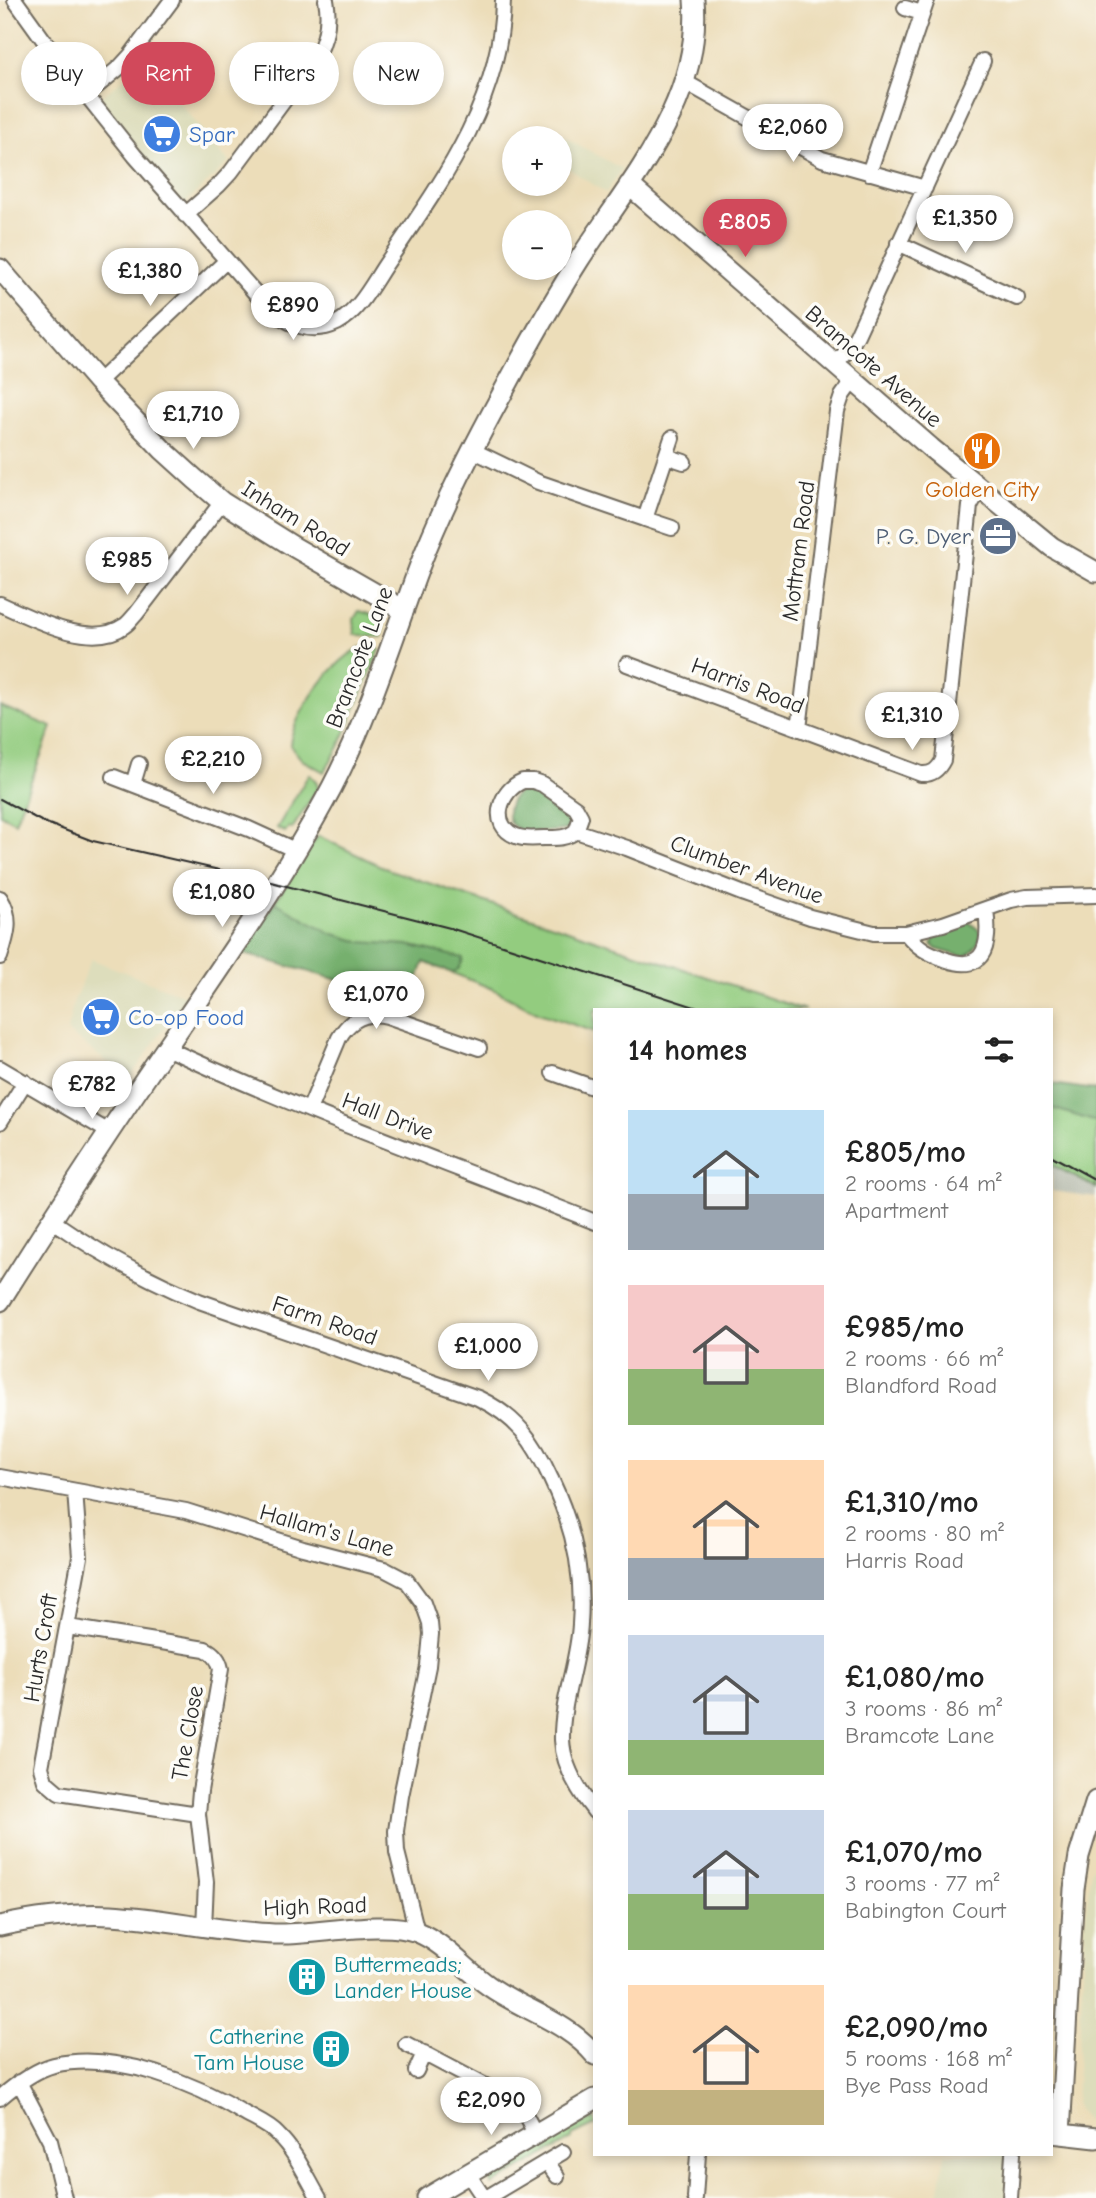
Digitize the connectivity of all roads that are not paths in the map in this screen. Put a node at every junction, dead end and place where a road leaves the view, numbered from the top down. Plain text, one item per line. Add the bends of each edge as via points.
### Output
1 (15, 0) edge
2 (172, 0) edge
3 (326, 0) edge
4 (503, 0) edge
5 (694, 0) edge
6 (925, 7) edge
7 (905, 8) dead end
8 (45, 42) edge
9 (983, 61) dead end
10 (107, 78) edge
11 (685, 82) junction
12 (94, 105) edge
13 (869, 173) junction
14 (629, 184) junction
15 (925, 188) junction
16 (185, 215) junction
17 (898, 243) junction
18 (226, 261) junction
19 (0, 270) edge
20 (1017, 298) dead end
21 (834, 365) junction
22 (98, 382) junction
23 (852, 382) junction
24 (672, 438) dead end
25 (472, 450) junction
26 (666, 456) junction
27 (684, 462) dead end
28 (980, 488) junction
29 (222, 502) junction
30 (645, 519) junction
31 (672, 528) dead end
32 (1096, 572) edge
33 (0, 604) edge
34 (404, 610) junction
35 (627, 664) dead end
36 (800, 729) junction
37 (139, 764) dead end
38 (114, 777) dead end
39 (133, 784) junction
40 (576, 831) junction
41 (297, 851) junction
42 (1096, 895) edge
43 (0, 898) edge
44 (986, 909) junction
45 (906, 933) junction
46 (0, 957) edge
47 (166, 1048) junction
48 (479, 1048) dead end
49 (0, 1068) edge
50 (553, 1073) dead end
51 (25, 1082) junction
52 (593, 1086) edge
53 (309, 1110) junction
54 (0, 1122) edge
55 (109, 1132) junction
56 (51, 1220) junction
57 (593, 1221) edge
58 (0, 1301) edge
59 (0, 1477) edge
60 (75, 1490) junction
61 (68, 1627) junction
62 (593, 1809) edge
63 (1094, 1813) edge
64 (198, 1814) junction
65 (0, 1926) edge
66 (204, 1928) junction
67 (417, 1933) junction
68 (407, 2045) dead end
69 (424, 2053) junction
70 (593, 2053) edge
71 (416, 2071) dead end
72 (19, 2082) junction
73 (0, 2098) edge
74 (593, 2100) edge
75 (1056, 2134) edge
76 (536, 2135) junction
77 (1096, 2138) edge
78 (563, 2152) dead end
79 (698, 2156) edge
80 (1013, 2156) edge
81 (547, 2162) junction
82 (468, 2174) junction
83 (557, 2176) dead end
84 (314, 2196) edge
85 (64, 2198) edge
86 (427, 2198) edge
87 (485, 2198) edge
88 (695, 2198) edge
89 (1010, 2198) edge

1 - 8 street
2 - 10 street via 131,55
3 - 16 street via 328,18 317,56 231,172
4 - 18 street via 487,90 464,143 354,310 320,328 289,324
5 - 11 street, Bramcote Lane via 695,36
6 - 7 street
6 - 13 street
9 - 15 street
11 - 13 street via 805,151
11 - 14 street, Bramcote Lane via 660,137
12 - 16 street
13 - 15 street
14 - 21 street, Bramcote Avenue
14 - 25 street, Bramcote Lane via 576,264
15 - 17 street
16 - 18 street
17 - 20 street
17 - 21 street via 857,335
18 - 22 street
19 - 22 street, Inham Road
21 - 23 street, Bramcote Avenue
22 - 29 street, Inham Road via 163,450
23 - 28 street, Bramcote Avenue
23 - 36 street, Mottram Road via 837,411
24 - 26 street
25 - 30 street via 538,482
25 - 34 street, Bramcote Lane
26 - 27 street
26 - 30 street
28 - 32 street, Bramcote Avenue via 1052,547
28 - 36 street, Harris Road via 970,506 940,766 928,775 921,774
29 - 33 street via 136,614 117,630 97,635 76,632
29 - 34 street, Inham Road
30 - 31 street
34 - 41 street, Bramcote Lane via 352,745
35 - 36 street, Harris Road
37 - 39 street
38 - 39 street
39 - 41 street
40 - 40 street via 565,838 520,838 505,830 500,806 511,788 533,780 579,812
40 - 45 street, Clumber Avenue via 810,917 874,933
41 - 47 street, Bramcote Lane
42 - 44 street, Clumber Avenue via 1027,897
43 - 46 street via 9,919
44 - 45 street, Clumber Avenue
44 - 45 street via 985,950 967,964 925,952
47 - 53 street, Hall Drive
47 - 55 street, Bramcote Lane
48 - 53 street via 387,1016 359,1017 339,1038
49 - 51 street
50 - 52 street
51 - 54 street
51 - 55 street
53 - 57 street, Hall Drive
55 - 56 street, Bramcote Lane
56 - 58 street, Bramcote Lane
56 - 62 street, Farm Road via 165,1287 478,1398 515,1422 558,1494 574,1541 581,1588 580,1626 562,1741 571,1772
59 - 60 street, Hallam's Lane
60 - 61 street, Hurts Croft via 80,1556
60 - 67 street, Hallam's Lane via 186,1511 384,1569 399,1575 417,1592 430,1623 431,1649 396,1831
61 - 64 street, The Close via 205,1649 218,1660 221,1669
61 - 64 street, Hurts Croft via 41,1767 45,1781 59,1793
63 - 75 street via 1079,1856 1074,1889
64 - 66 street, The Close via 206,1882
65 - 66 street, High Road via 91,1914
66 - 67 street, High Road via 274,1934 403,1928
67 - 70 street, High Road via 438,1944 490,1987 575,2036
68 - 69 street
69 - 71 street
69 - 76 street via 512,2100
72 - 73 street
72 - 84 street via 52,2065 85,2062 175,2078 274,2131 288,2146
72 - 85 street via 50,2141
74 - 76 street
75 - 77 street
76 - 82 street
78 - 81 street
79 - 88 street
80 - 89 street
81 - 83 street
81 - 87 street
82 - 86 street
82 - 87 street

